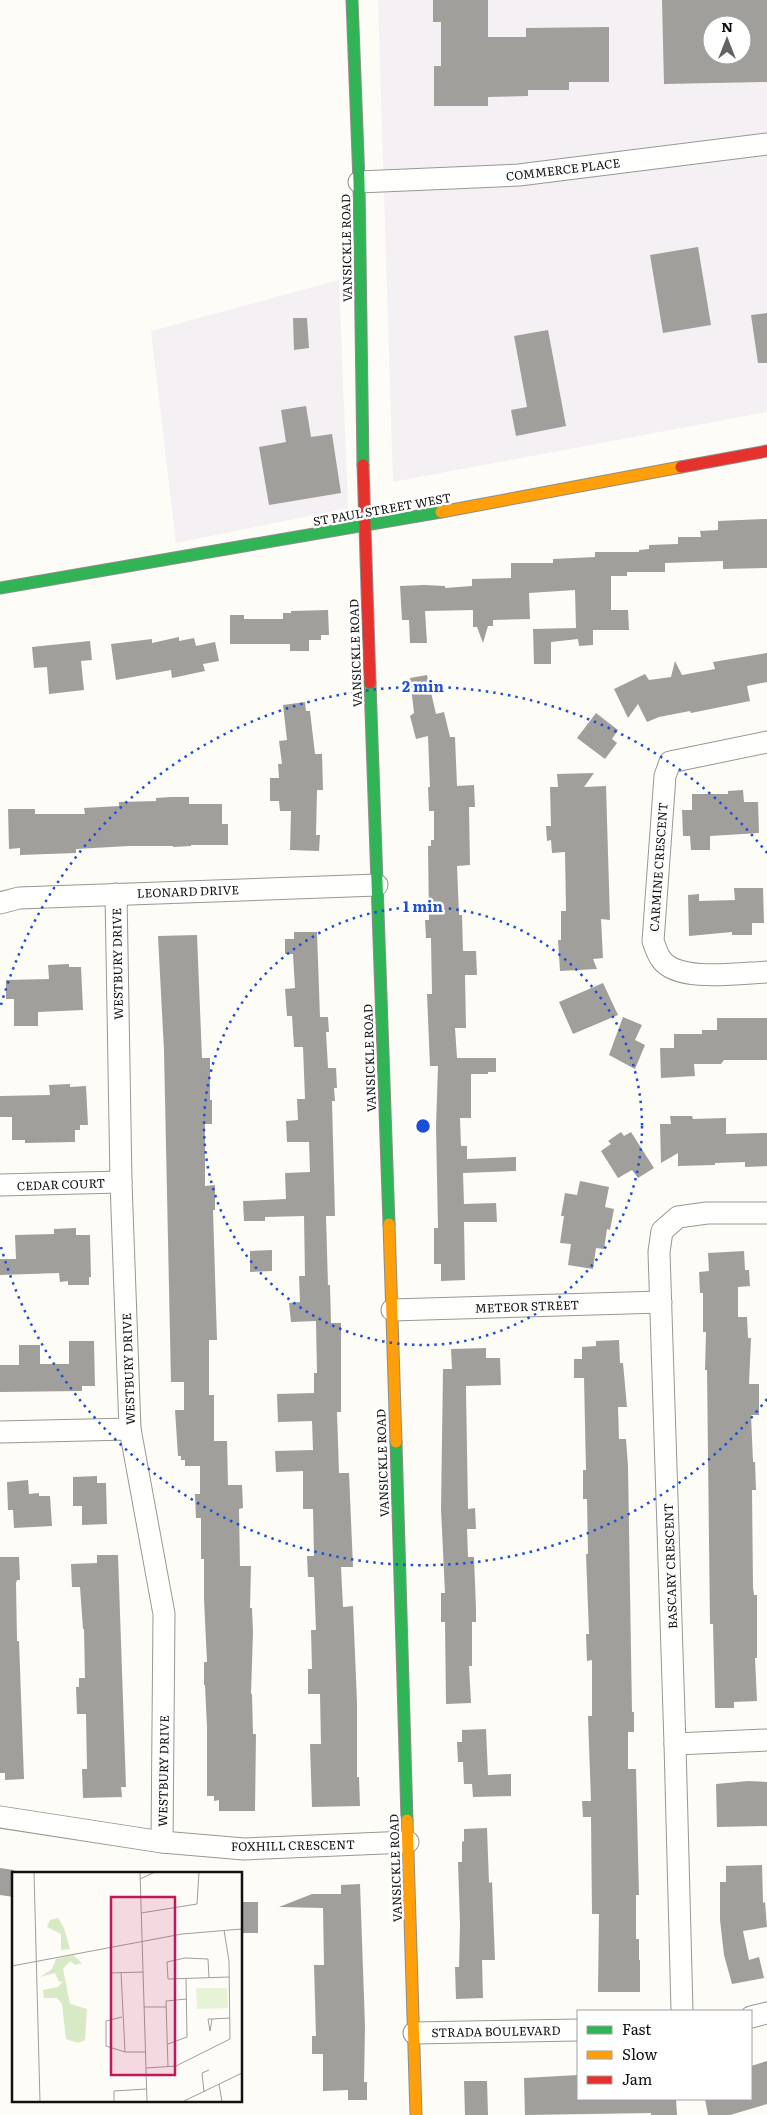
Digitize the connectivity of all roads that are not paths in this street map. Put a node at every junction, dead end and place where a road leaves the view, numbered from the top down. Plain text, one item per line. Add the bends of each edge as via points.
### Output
1 (352, 0) edge
2 (767, 144) edge
3 (359, 182) junction
4 (767, 451) edge
5 (364, 526) junction
6 (0, 588) edge
7 (767, 742) edge
8 (377, 885) junction
9 (116, 894) junction
10 (0, 902) edge
11 (767, 972) edge
12 (121, 1182) junction
13 (0, 1185) edge
14 (767, 1213) edge
15 (662, 1302) junction
16 (392, 1310) junction
17 (130, 1429) junction
18 (0, 1432) edge
19 (767, 1740) edge
20 (675, 1744) junction
21 (0, 1816) edge
22 (162, 1842) junction
23 (408, 1842) junction
24 (682, 2010) edge
25 (767, 2014) edge
26 (752, 2017) edge
27 (577, 2030) edge
28 (414, 2033) junction
29 (416, 2115) edge

1 - 3 street, VANSICKLE ROAD
2 - 3 street, COMMERCE PLACE via 519,175
3 - 5 street, VANSICKLE ROAD
4 - 5 street, ST PAUL STREET WEST
5 - 6 street, ST PAUL STREET WEST
5 - 8 street, VANSICKLE ROAD
7 - 11 street, CARMINE CRESCENT via 670,762 665,776 653,941 661,960 677,971 696,974
8 - 9 street, LEONARD DRIVE
8 - 16 street, VANSICKLE ROAD
9 - 10 street, LEONARD DRIVE via 19,898
9 - 12 street, WESTBURY DRIVE
12 - 13 street, CEDAR COURT
12 - 17 street, WESTBURY DRIVE
14 - 15 street, BASCARY CRESCENT via 678,1217 662,1231 659,1252
15 - 16 street, METEOR STREET
15 - 20 street, BASCARY CRESCENT
16 - 23 street, VANSICKLE ROAD
17 - 18 street
17 - 22 street, WESTBURY DRIVE via 164,1614
19 - 20 street
20 - 24 street, BASCARY CRESCENT
21 - 22 street, FOXHILL CRESCENT
22 - 23 street, FOXHILL CRESCENT via 244,1849
23 - 28 street, VANSICKLE ROAD
25 - 26 street
27 - 28 street, STRADA BOULEVARD
28 - 29 street, VANSICKLE ROAD

